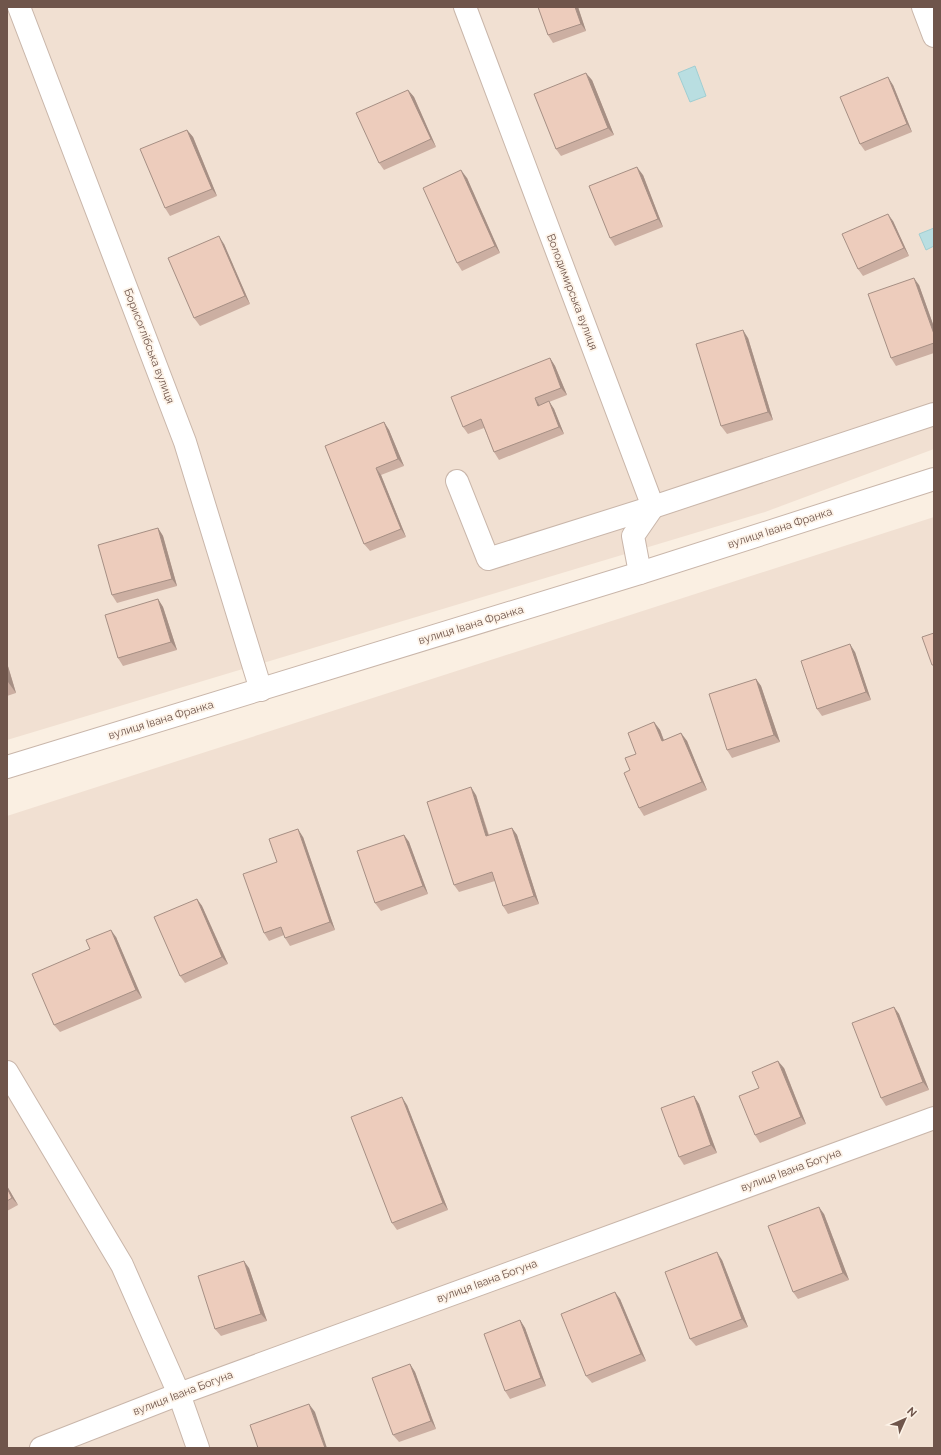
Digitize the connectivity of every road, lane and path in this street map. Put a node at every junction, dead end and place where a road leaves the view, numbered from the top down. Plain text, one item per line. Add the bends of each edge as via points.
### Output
1 (19, 7) edge
2 (465, 7) edge
3 (923, 7) edge
4 (934, 36) edge
5 (934, 414) edge
6 (934, 479) edge
7 (457, 481) dead end
8 (653, 507) junction
9 (640, 574) junction
10 (261, 690) junction
11 (7, 767) edge
12 (7, 1072) edge
13 (934, 1118) edge
14 (179, 1394) junction
15 (41, 1448) edge
16 (198, 1448) edge

1 - 10 street, Борисоглібська вулиця via 186,442
2 - 8 street, Володимирська вулиця
3 - 4 street
5 - 8 street
6 - 9 street, вулиця Івана Франка
7 - 8 street via 488,559
8 - 9 street via 633,536
9 - 10 street, вулиця Івана Франка
10 - 11 street, вулиця Івана Франка
12 - 14 street via 122,1265
13 - 14 street, вулиця Івана Богуна
14 - 15 street, вулиця Івана Богуна
14 - 16 street

